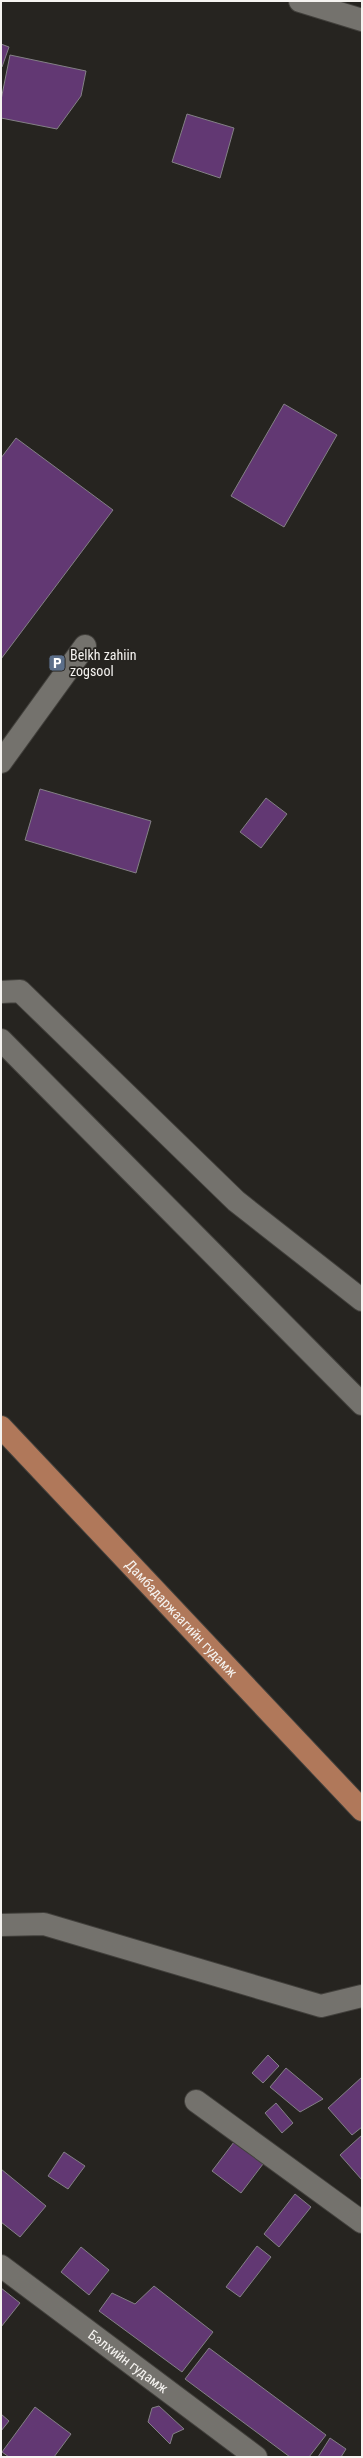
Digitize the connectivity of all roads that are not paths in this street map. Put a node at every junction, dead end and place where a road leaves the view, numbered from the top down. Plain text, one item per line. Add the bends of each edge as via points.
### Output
1 (300, 1) edge
2 (362, 20) edge
3 (85, 646) dead end
4 (1, 762) edge
5 (1, 992) edge
6 (1, 1040) edge
7 (362, 1300) edge
8 (362, 1404) edge
9 (1, 1427) edge
10 (362, 1810) edge
11 (1, 1925) edge
12 (362, 1996) edge
13 (196, 2101) dead end
14 (362, 2222) edge
15 (1, 2266) edge
16 (256, 2457) edge

1 - 2 street
3 - 4 street
5 - 7 street via 20,991 236,1201
6 - 8 street
9 - 10 main road, Дамбадаржаагийн гудамж
11 - 12 street via 44,1924 321,2006
13 - 14 street
15 - 16 street, Бэлхийн гудамж

